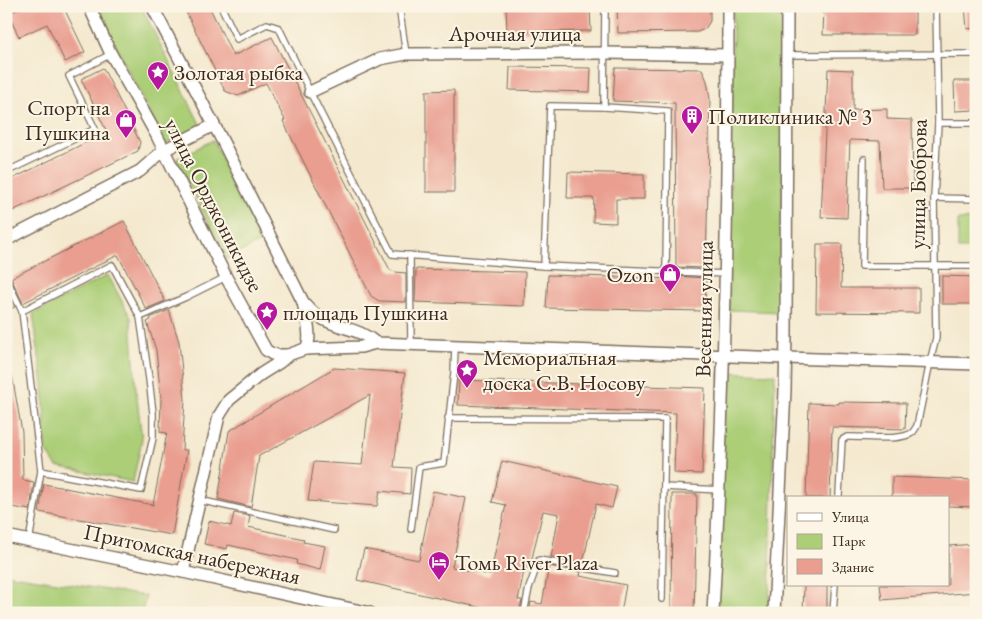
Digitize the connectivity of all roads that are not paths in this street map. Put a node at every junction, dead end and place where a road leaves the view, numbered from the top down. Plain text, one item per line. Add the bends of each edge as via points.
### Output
1 (88, 6) edge
2 (152, 6) edge
3 (221, 6) edge
4 (399, 6) edge
5 (605, 6) edge
6 (728, 6) edge
7 (788, 6) edge
8 (936, 6) edge
9 (605, 53) junction
10 (111, 54) junction
11 (406, 54) junction
12 (976, 54) edge
13 (728, 55) junction
14 (788, 55) junction
15 (937, 55) junction
16 (310, 92) junction
17 (604, 107) junction
18 (938, 123) junction
19 (976, 123) edge
20 (214, 125) junction
21 (164, 150) junction
22 (864, 159) dead end
23 (6, 172) edge
24 (934, 198) junction
25 (976, 199) edge
26 (6, 240) edge
27 (410, 255) junction
28 (544, 266) junction
29 (934, 266) junction
30 (976, 266) edge
31 (666, 271) junction
32 (726, 274) junction
33 (226, 277) junction
34 (6, 278) edge
35 (303, 302) junction
36 (22, 311) junction
37 (140, 318) junction
38 (376, 343) junction
39 (410, 345) junction
40 (455, 347) junction
41 (305, 349) junction
42 (288, 355) junction
43 (723, 356) junction
44 (786, 358) junction
45 (930, 362) junction
46 (976, 364) edge
47 (448, 418) junction
48 (41, 471) junction
49 (664, 487) junction
50 (720, 490) junction
51 (839, 495) dead end
52 (199, 500) junction
53 (411, 529) dead end
54 (334, 530) dead end
55 (6, 536) edge
56 (29, 541) junction
57 (183, 572) junction
58 (615, 573) dead end
59 (835, 586) edge
60 (662, 599) dead end
61 (370, 613) edge
62 (524, 613) edge
63 (713, 613) edge
64 (774, 613) edge
65 (833, 613) edge

1 - 10 street, улица Орджоникидзе
2 - 20 street, улица Орджоникидзе
3 - 16 lane via 238,39 267,24 279,28
4 - 11 lane
5 - 9 lane
6 - 13 street, Весенняя улица
7 - 14 street
8 - 15 lane, улица Боброва
9 - 11 street, Арочная улица
9 - 13 street, Арочная улица
9 - 17 lane
10 - 21 street, улица Орджоникидзе
10 - 23 lane via 69,76 95,129
11 - 16 street, Арочная улица via 380,59
12 - 15 lane
13 - 32 street, Весенняя улица
14 - 15 lane
14 - 44 street
15 - 18 lane, улица Боброва
16 - 27 lane via 392,254
17 - 28 lane via 550,106
17 - 31 lane via 668,111
18 - 19 lane
18 - 24 lane, улица Боброва
20 - 21 street
20 - 35 street, улица Орджоникидзе
21 - 26 street via 140,171
21 - 33 street, улица Орджоникидзе
22 - 29 lane via 862,266
24 - 25 lane
24 - 29 lane, улица Боброва
27 - 28 lane
27 - 39 lane
28 - 31 lane
29 - 30 lane
29 - 45 lane, улица Боброва via 936,338
31 - 32 lane
32 - 43 street, Весенняя улица
33 - 37 lane
33 - 42 street, улица Орджоникидзе via 266,350 272,354
34 - 36 lane
35 - 38 street, улица Орджоникидзе via 319,317 363,334
35 - 41 street via 310,339
36 - 37 lane via 112,265
36 - 48 lane
37 - 48 lane via 153,413 153,438 142,490
38 - 39 street
38 - 41 street via 361,348
39 - 40 street
40 - 43 street
40 - 47 lane
41 - 42 street
42 - 52 street via 229,400 219,416
43 - 44 street
43 - 50 street, Весенняя улица
44 - 45 street
44 - 64 street
45 - 46 street
45 - 51 lane, улица Боброва via 914,432 891,438 847,437 842,440
47 - 49 lane via 665,419
47 - 53 lane via 444,463 419,467
48 - 56 lane
49 - 50 lane
49 - 60 lane
50 - 63 street, Весенняя улица
52 - 54 lane
52 - 57 street
55 - 56 street, Притомская набережная
56 - 57 street, Притомская набережная
57 - 61 street, Притомская набережная
58 - 62 lane via 539,560 528,588
59 - 65 lane

